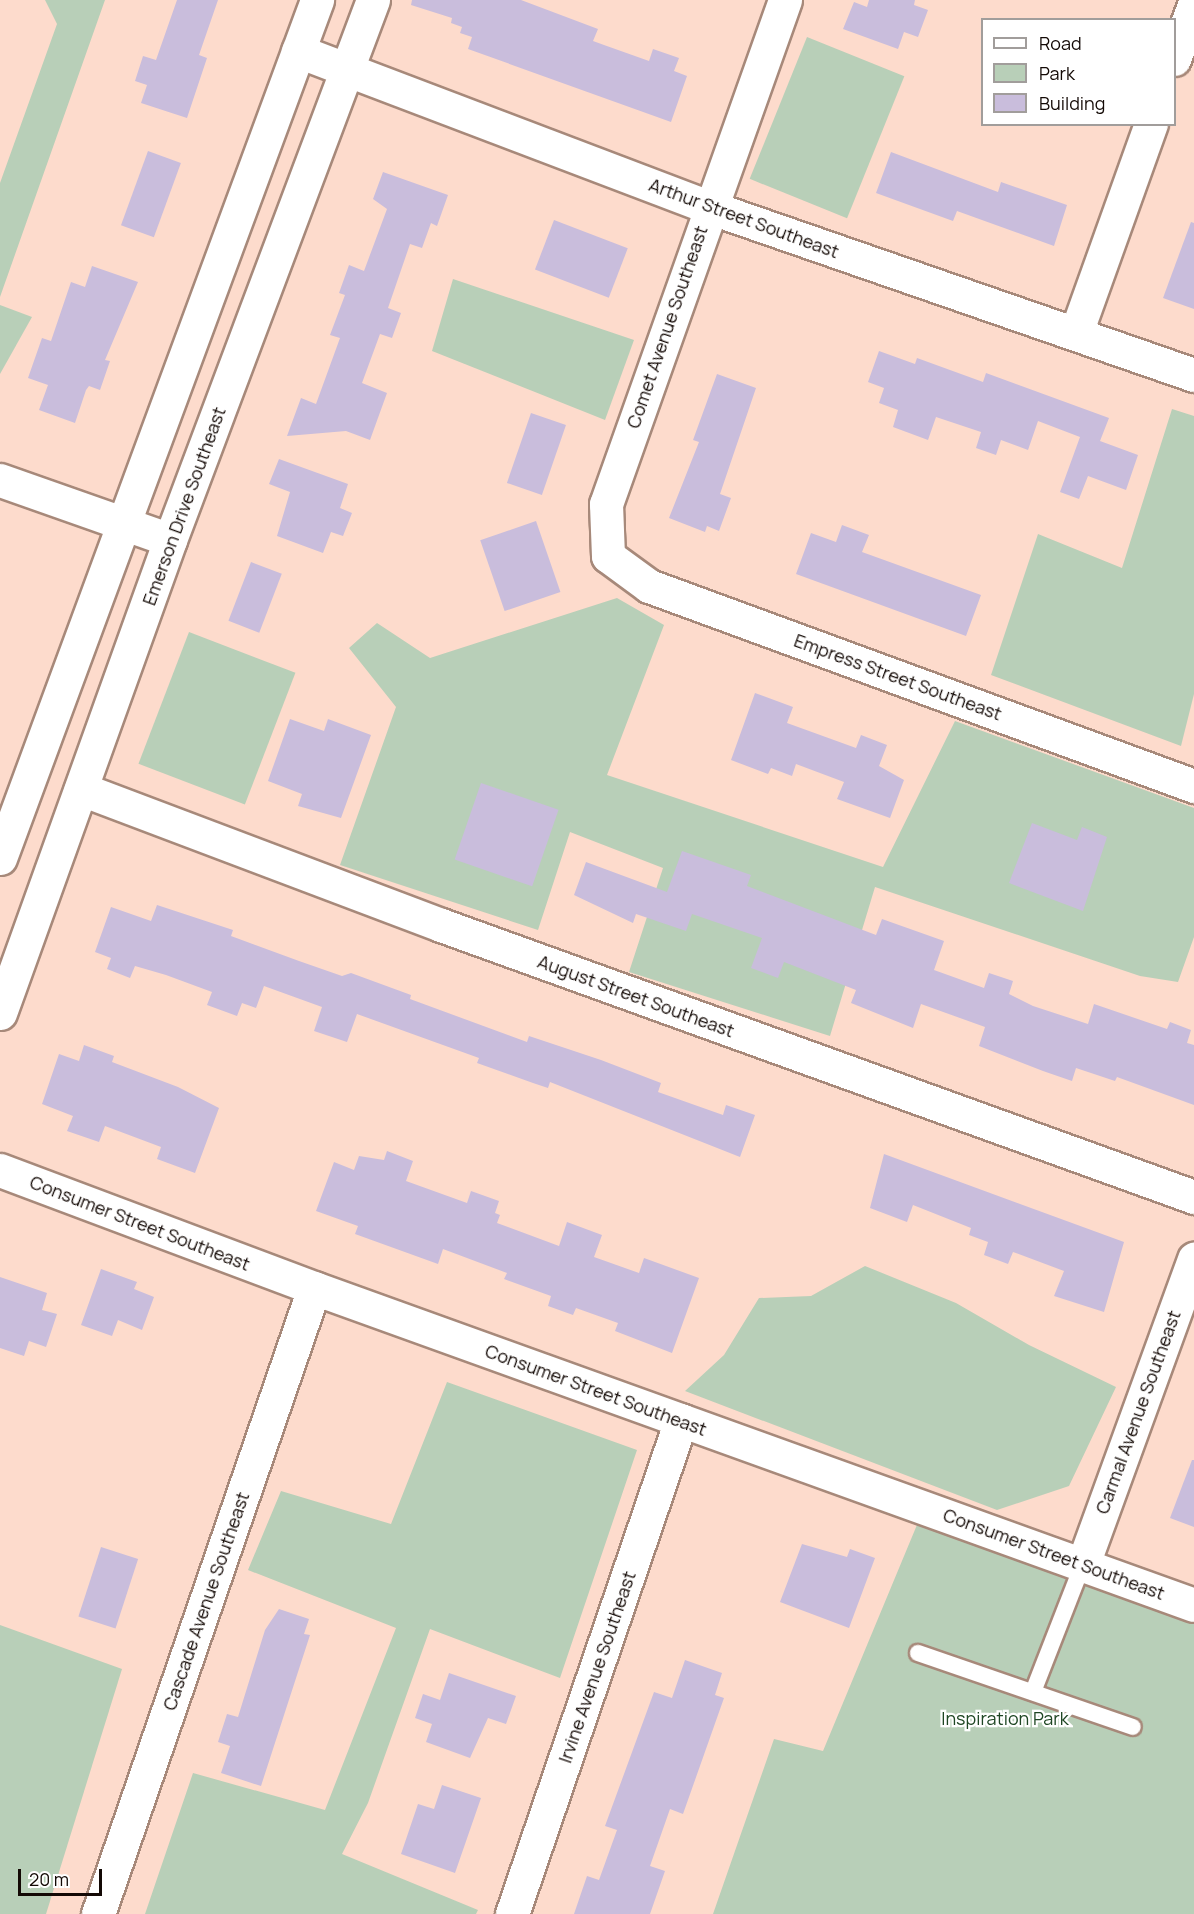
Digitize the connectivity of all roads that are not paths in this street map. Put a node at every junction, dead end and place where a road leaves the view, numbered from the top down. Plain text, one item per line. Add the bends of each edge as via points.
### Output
1 (317, 0) edge
2 (373, 0) edge
3 (785, 0) edge
4 (1194, 5) edge
5 (298, 51) junction
6 (1176, 54) edge
7 (348, 70) junction
8 (1150, 126) edge
9 (709, 207) junction
10 (1076, 333) junction
11 (1194, 375) edge
12 (0, 480) edge
13 (120, 524) junction
14 (170, 540) junction
15 (608, 556) joint
16 (1194, 786) edge
17 (81, 789) junction
18 (0, 858) edge
19 (0, 1013) edge
20 (0, 1170) edge
21 (1194, 1197) edge
22 (1194, 1259) edge
23 (314, 1288) junction
24 (681, 1420) junction
25 (1083, 1564) junction
26 (1194, 1605) edge
27 (918, 1653) dead end
28 (1033, 1692) junction
29 (1133, 1727) dead end
30 (98, 1914) edge
31 (512, 1914) edge

1 - 5 street
2 - 7 street, Emerson Drive Southeast
3 - 9 street, Comet Avenue Southeast
4 - 6 street
5 - 7 street, Arthur Street Southeast
5 - 13 street
7 - 9 street, Arthur Street Southeast
7 - 14 street, Emerson Drive Southeast
8 - 10 street
9 - 10 street, Arthur Street Southeast
9 - 15 street, Comet Avenue Southeast via 606,504
10 - 11 street, Arthur Street Southeast
12 - 13 street
13 - 14 street
13 - 18 street
14 - 17 street, Emerson Drive Southeast
15 - 16 street, Empress Street Southeast via 648,586
17 - 19 street, Emerson Drive Southeast
17 - 21 street, August Street Southeast via 441,925
20 - 23 street, Consumer Street Southeast
22 - 25 street, Carmal Avenue Southeast
23 - 24 street, Consumer Street Southeast
23 - 30 street, Cascade Avenue Southeast
24 - 25 street, Consumer Street Southeast
24 - 31 street, Irvine Avenue Southeast
25 - 26 street, Consumer Street Southeast
25 - 28 lane
27 - 28 lane
28 - 29 lane

